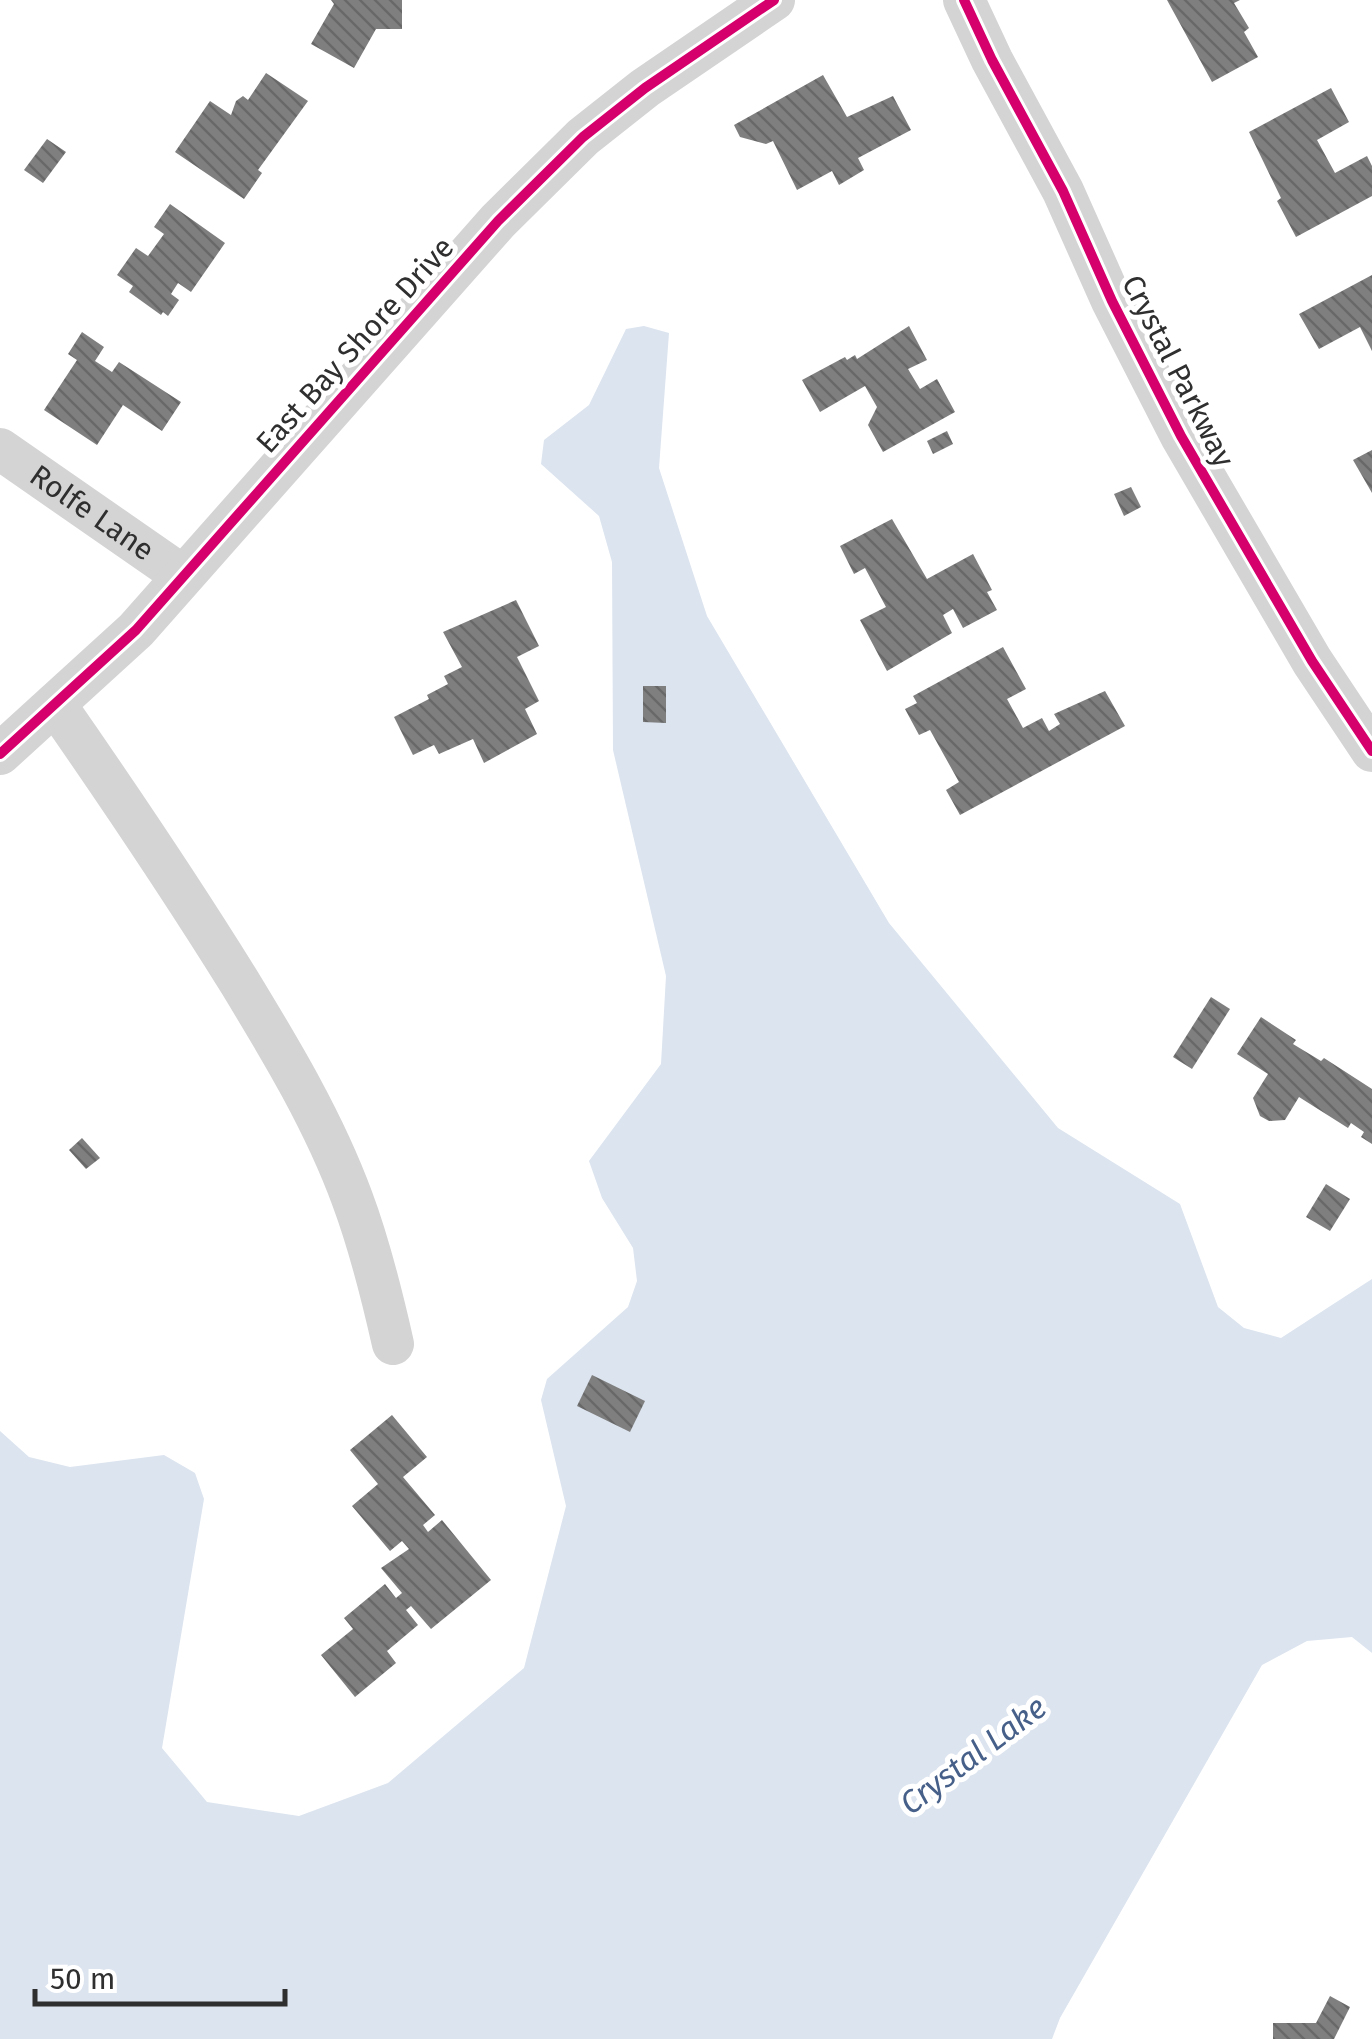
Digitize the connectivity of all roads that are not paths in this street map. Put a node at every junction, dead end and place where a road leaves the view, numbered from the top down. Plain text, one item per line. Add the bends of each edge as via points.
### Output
1 (774, 0) edge
2 (964, 0) edge
3 (0, 450) edge
4 (183, 576) junction
5 (55, 704) junction
6 (1372, 751) edge
7 (0, 754) edge
8 (393, 1344) dead end

1 - 4 street, East Bay Shore Drive via 582,137 498,221
2 - 6 street, Crystal Parkway via 1181,436 1312,662
3 - 4 street, Rolfe Lane
4 - 5 street, East Bay Shore Drive
5 - 7 street, East Bay Shore Drive
5 - 8 street via 165,862 320,1121 352,1198

